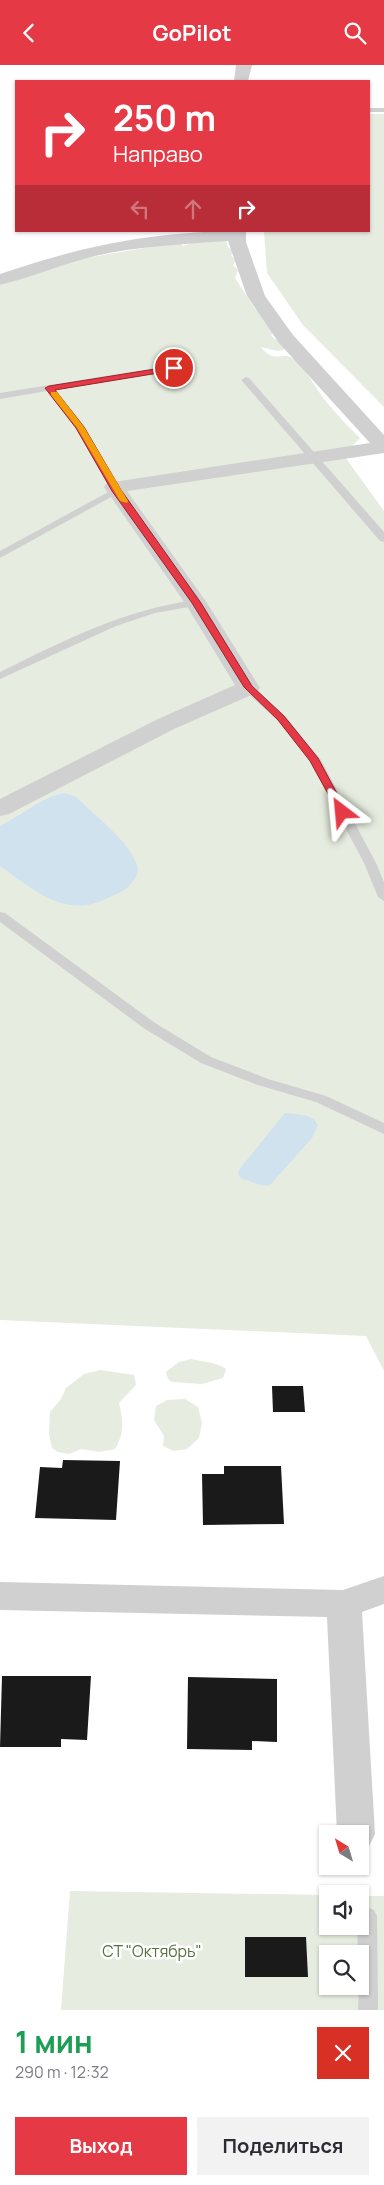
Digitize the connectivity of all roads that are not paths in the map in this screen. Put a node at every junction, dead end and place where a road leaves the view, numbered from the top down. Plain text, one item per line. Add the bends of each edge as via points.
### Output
1 (244, 65) edge
2 (241, 80) edge
3 (370, 110) edge
4 (384, 110) edge
5 (237, 233) edge
6 (0, 279) edge
7 (174, 368) dead end
8 (246, 380) dead end
9 (49, 388) junction
10 (0, 396) edge
11 (384, 447) edge
12 (314, 457) junction
13 (115, 489) junction
14 (384, 539) edge
15 (0, 555) edge
16 (196, 603) junction
17 (0, 676) edge
18 (248, 687) junction
19 (0, 809) edge
20 (384, 897) edge
21 (0, 916) edge
22 (384, 1129) edge
23 (384, 1590) edge
24 (0, 1596) edge
25 (344, 1604) junction
26 (356, 1825) edge
27 (367, 1935) edge
28 (368, 2010) edge

1 - 2 street
3 - 4 lane
5 - 6 street via 110,248
5 - 11 street via 256,296 286,339
7 - 9 lane
8 - 12 lane
9 - 10 lane
9 - 13 lane via 80,427
11 - 12 street
12 - 13 street
12 - 14 lane
13 - 15 lane
13 - 16 street
16 - 17 lane via 153,610 129,618
16 - 18 street
18 - 19 street via 166,724
18 - 20 lane via 281,718 314,760 370,863
21 - 22 lane via 150,1026 206,1060 322,1099
23 - 25 street
24 - 25 street
25 - 26 street
27 - 28 lane

